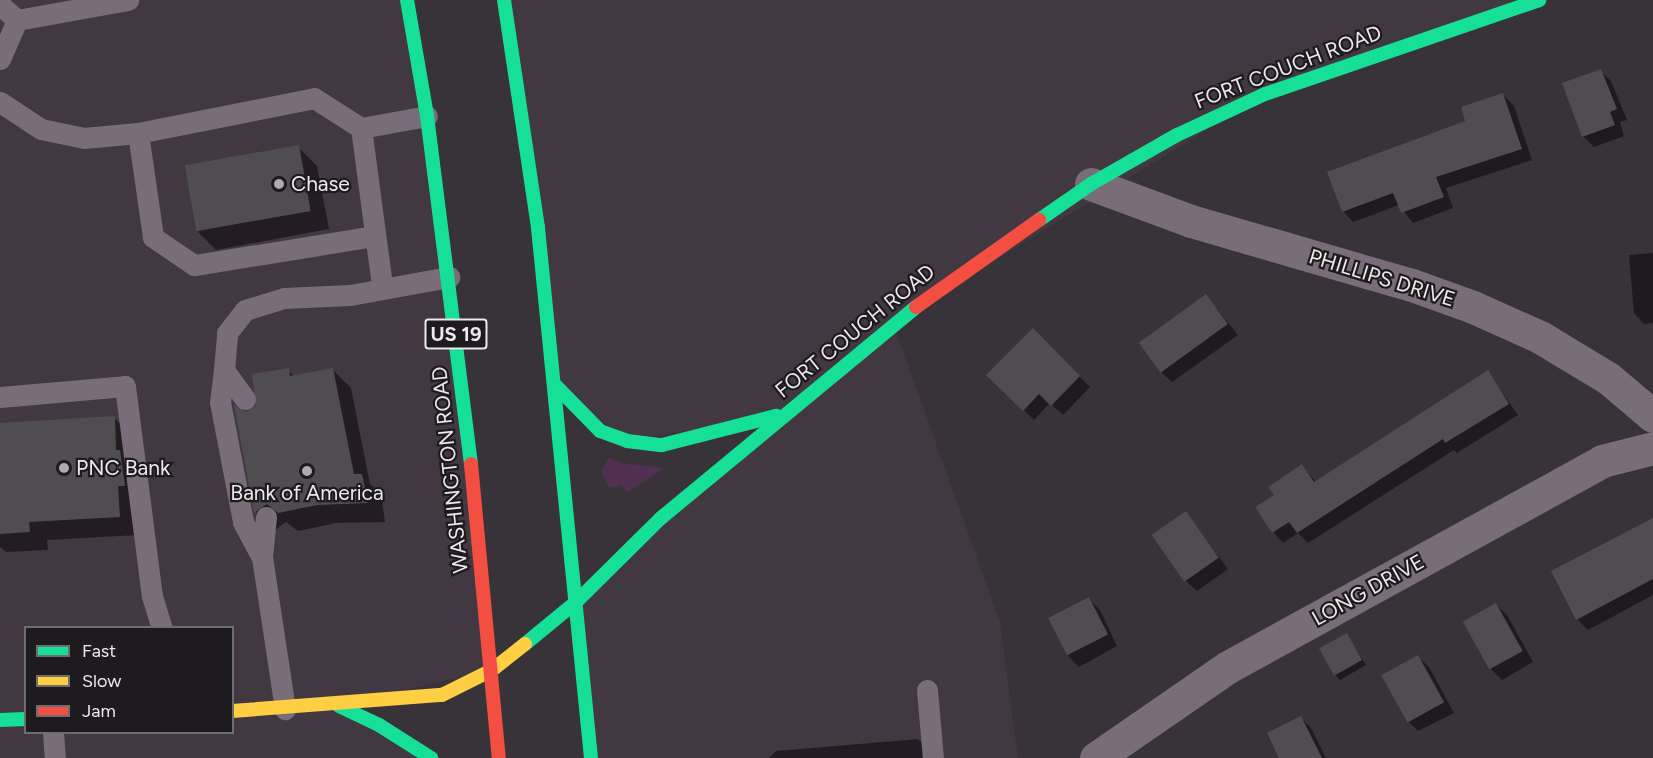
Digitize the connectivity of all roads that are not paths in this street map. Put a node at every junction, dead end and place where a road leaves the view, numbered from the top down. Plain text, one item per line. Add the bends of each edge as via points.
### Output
1 (128, 0) edge
2 (407, 0) edge
3 (504, 0) edge
4 (1539, 0) edge
5 (0, 5) edge
6 (17, 20) junction
7 (0, 59) edge
8 (0, 102) edge
9 (427, 116) junction
10 (361, 128) junction
11 (138, 133) junction
12 (1091, 184) junction
13 (374, 236) junction
14 (449, 278) junction
15 (382, 286) junction
16 (224, 370) junction
17 (556, 386) junction
18 (0, 397) edge
19 (245, 399) dead end
20 (784, 414) junction
21 (1653, 416) edge
22 (1653, 448) edge
23 (266, 517) dead end
24 (262, 557) junction
25 (575, 603) junction
26 (162, 626) edge
27 (492, 670) junction
28 (927, 690) dead end
29 (338, 706) junction
30 (285, 709) junction
31 (234, 711) edge
32 (24, 719) edge
33 (0, 720) edge
34 (53, 734) edge
35 (55, 758) edge
36 (431, 758) edge
37 (499, 758) edge
38 (591, 758) edge
39 (933, 758) edge
40 (1096, 758) edge

1 - 6 lane
2 - 9 street, WASHINGTON ROAD / US 19
3 - 17 street via 538,228
4 - 12 street, FORT COUCH ROAD via 1265,94 1177,135
5 - 6 lane
6 - 7 lane
8 - 11 lane via 41,129 84,138
9 - 10 lane
9 - 14 street, WASHINGTON ROAD / US 19
10 - 11 lane via 314,98
10 - 13 lane
11 - 13 lane via 153,237 194,265
12 - 20 street, FORT COUCH ROAD via 893,323
12 - 21 street, PHILLIPS DRIVE via 1191,221 1412,285 1473,307 1540,337 1598,372
13 - 15 lane
14 - 15 lane
14 - 27 street, WASHINGTON ROAD / US 19
15 - 16 lane via 350,295 284,298 245,310 227,333
16 - 19 lane
16 - 24 lane via 220,402 243,522
17 - 20 street via 600,431 627,441 662,445
17 - 25 street
18 - 26 lane via 125,386 152,596
20 - 25 street, FORT COUCH ROAD via 661,518
22 - 40 street, LONG DRIVE via 1602,461 1228,668
23 - 24 lane
24 - 30 lane
25 - 27 street, FORT COUCH ROAD
25 - 38 street
27 - 29 street, FORT COUCH ROAD via 442,695
27 - 37 street, WASHINGTON ROAD / US 19
28 - 39 lane
29 - 30 street, FORT COUCH ROAD
29 - 36 street via 379,725
30 - 31 street, FORT COUCH ROAD
32 - 33 street
34 - 35 lane

